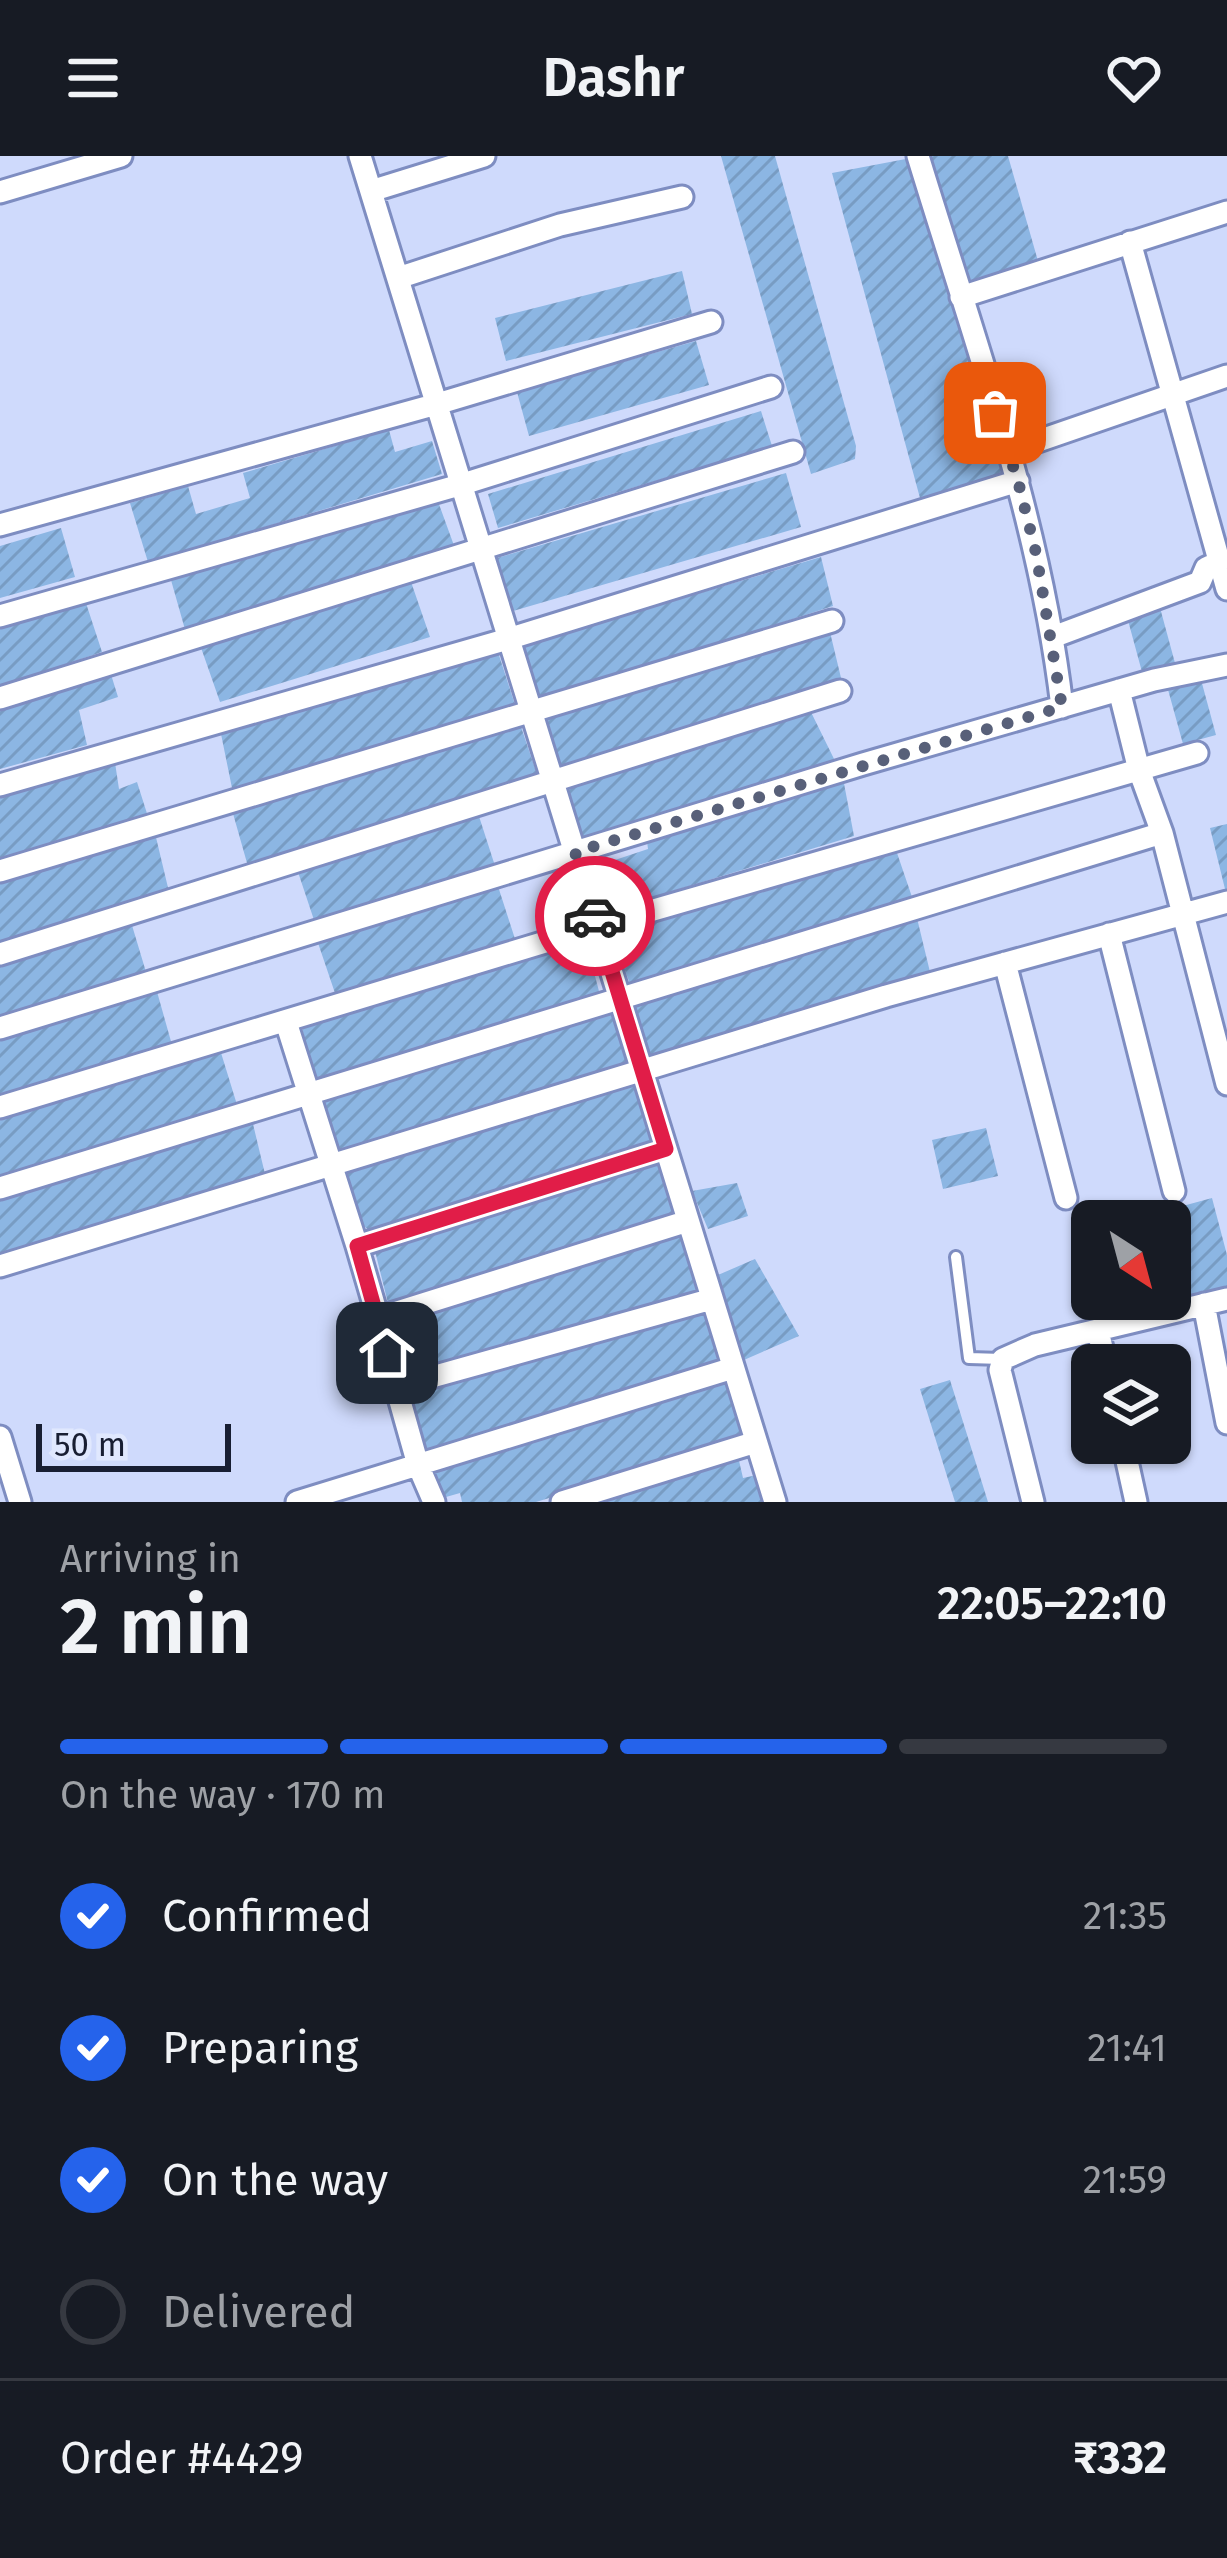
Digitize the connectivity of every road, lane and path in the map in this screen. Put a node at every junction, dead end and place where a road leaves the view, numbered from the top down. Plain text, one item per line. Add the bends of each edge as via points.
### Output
1 (121, 156) edge
2 (360, 156) edge
3 (484, 156) edge
4 (918, 156) edge
5 (371, 191) junction
6 (0, 192) edge
7 (682, 197) dead end
8 (1227, 212) edge
9 (1130, 242) junction
10 (398, 278) junction
11 (961, 297) junction
12 (711, 322) dead end
13 (1227, 376) edge
14 (771, 387) dead end
15 (1174, 393) junction
16 (437, 404) junction
17 (793, 452) dead end
18 (1006, 452) junction
19 (1018, 481) junction
20 (463, 484) junction
21 (0, 525) edge
22 (481, 550) junction
23 (1219, 562) junction
24 (1227, 590) edge
25 (0, 616) edge
26 (832, 621) dead end
27 (1053, 637) junction
28 (508, 639) junction
29 (1227, 664) edge
30 (1119, 690) junction
31 (840, 691) dead end
32 (0, 698) edge
33 (1062, 707) junction
34 (531, 712) junction
35 (1197, 753) dead end
36 (1139, 770) junction
37 (552, 781) junction
38 (0, 785) edge
39 (1162, 833) junction
40 (575, 852) junction
41 (0, 871) edge
42 (1227, 902) edge
43 (1183, 914) junction
44 (598, 926) junction
45 (1109, 934) junction
46 (0, 954) edge
47 (1005, 964) junction
48 (620, 998) junction
49 (286, 1022) junction
50 (0, 1028) edge
51 (642, 1070) junction
52 (1227, 1084) edge
53 (307, 1091) junction
54 (0, 1107) edge
55 (666, 1149) junction
56 (330, 1167) junction
57 (0, 1188) edge
58 (1174, 1191) dead end
59 (1066, 1198) dead end
60 (688, 1221) junction
61 (357, 1246) junction
62 (956, 1257) dead end
63 (0, 1266) edge
64 (712, 1299) junction
65 (1227, 1299) edge
66 (1204, 1304) junction
67 (378, 1318) junction
68 (1098, 1330) junction
69 (1101, 1344) edge
70 (1003, 1359) junction
71 (733, 1368) junction
72 (396, 1387) junction
73 (1227, 1423) edge
74 (0, 1437) edge
75 (756, 1442) junction
76 (1128, 1464) edge
77 (418, 1465) junction
78 (20, 1502) edge
79 (297, 1502) edge
80 (434, 1502) edge
81 (562, 1502) edge
82 (775, 1502) edge
83 (1033, 1502) edge
84 (1136, 1502) edge

1 - 6 street
2 - 5 street
3 - 5 street
4 - 11 street
5 - 10 street
7 - 10 street via 560,225
8 - 9 street
9 - 11 street
9 - 15 street
10 - 16 street
11 - 18 street
12 - 16 street
13 - 15 street
14 - 20 street
15 - 18 street
15 - 23 street
16 - 20 street
16 - 21 street
17 - 22 street
18 - 19 street
19 - 27 street
19 - 28 street
20 - 22 street
20 - 25 street
22 - 28 street
22 - 32 street
23 - 24 street
23 - 27 street via 1200,582
26 - 34 street
27 - 33 street
28 - 34 street
28 - 38 street
29 - 30 street
30 - 33 street
30 - 36 street
31 - 37 street
33 - 40 street
34 - 37 street
34 - 41 street
35 - 36 street
36 - 39 street
36 - 44 street
37 - 40 street
37 - 46 street
39 - 43 street
39 - 48 street
40 - 44 street
40 - 50 street
42 - 43 street
43 - 45 street
43 - 52 street
44 - 48 street
44 - 49 street
45 - 47 street
45 - 58 street
47 - 51 street
47 - 59 street
48 - 51 street
48 - 53 street
49 - 53 street
49 - 54 street
51 - 55 street
51 - 56 street
53 - 56 street
53 - 57 street
55 - 60 street
55 - 61 street
56 - 61 street
56 - 63 street
60 - 64 street
60 - 67 street
61 - 67 street
62 - 70 lane via 969,1358
64 - 71 street
64 - 72 street
65 - 66 street
66 - 68 street
66 - 73 street
67 - 72 street
68 - 69 street
68 - 70 street
70 - 83 street
71 - 75 street
71 - 77 street
72 - 77 street
74 - 78 street
75 - 81 street
75 - 82 street
76 - 84 street
77 - 79 street
77 - 80 street

